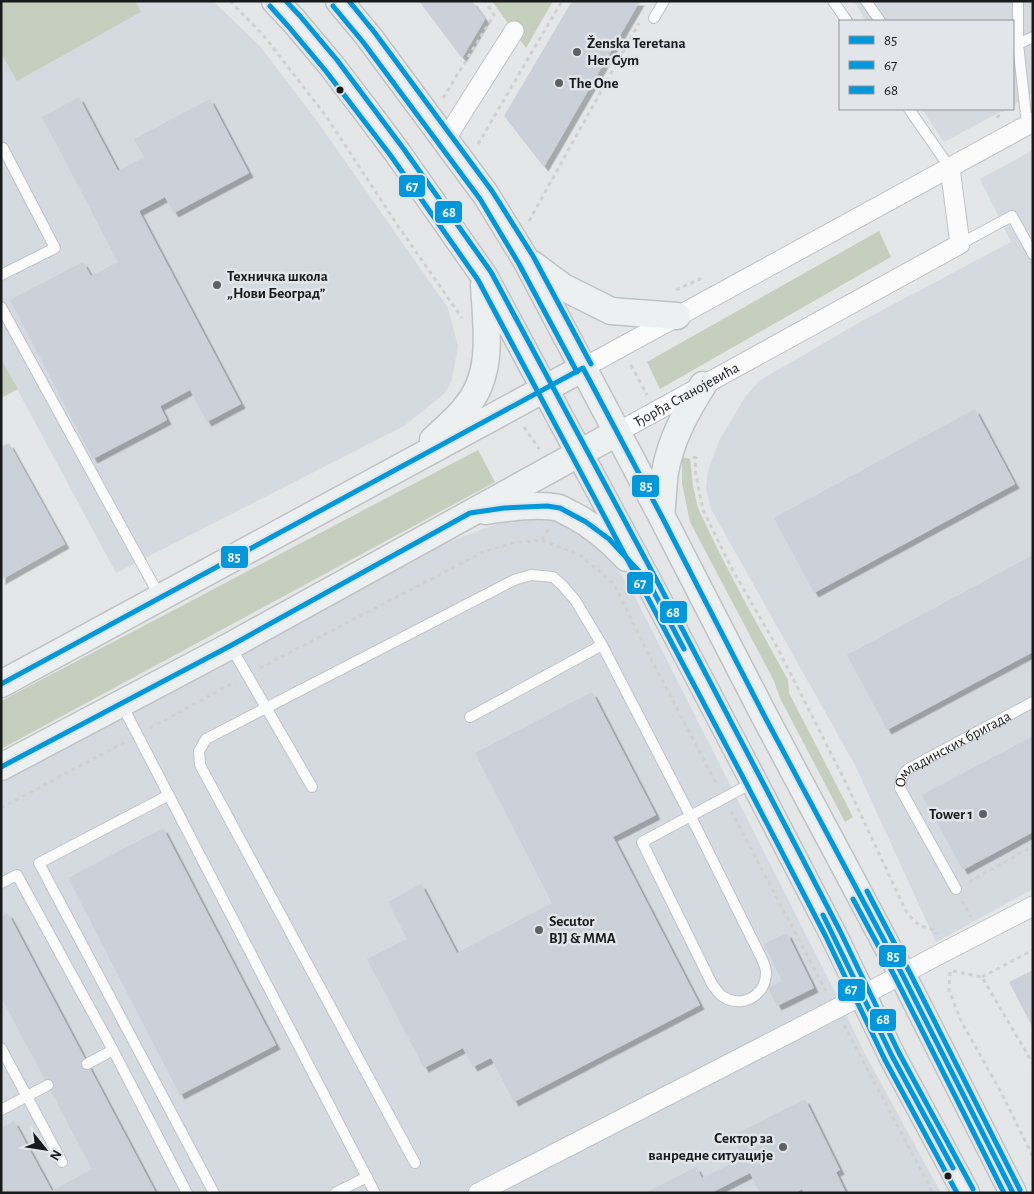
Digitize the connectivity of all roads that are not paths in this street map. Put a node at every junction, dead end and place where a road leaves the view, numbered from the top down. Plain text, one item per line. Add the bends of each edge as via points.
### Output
1 (274, 1) edge
2 (339, 1) edge
3 (664, 1) edge
4 (833, 1) edge
5 (866, 1) edge
6 (1018, 1) edge
7 (654, 18) dead end
8 (847, 20) edge
9 (879, 20) edge
10 (514, 31) dead end
11 (1033, 36) edge
12 (1016, 45) edge
13 (910, 110) edge
14 (1030, 124) edge
15 (445, 140) junction
16 (1, 149) edge
17 (950, 168) junction
18 (960, 244) junction
19 (1033, 254) edge
20 (526, 260) junction
21 (1, 275) edge
22 (484, 276) junction
23 (1, 307) edge
24 (677, 316) junction
25 (583, 368) junction
26 (703, 385) junction
27 (545, 389) junction
28 (618, 432) junction
29 (580, 454) junction
30 (413, 460) junction
31 (470, 514) junction
32 (661, 515) junction
33 (648, 581) junction
34 (160, 597) junction
35 (602, 644) junction
36 (230, 646) junction
37 (1, 684) edge
38 (1033, 702) edge
39 (122, 704) junction
40 (267, 708) junction
41 (470, 717) dead end
42 (1, 767) edge
43 (754, 782) junction
44 (312, 787) dead end
45 (169, 795) junction
46 (691, 816) junction
47 (1, 883) edge
48 (956, 889) road end
49 (1033, 906) edge
50 (902, 974) junction
51 (863, 996) junction
52 (1, 1048) edge
53 (113, 1050) junction
54 (88, 1064) dead end
55 (48, 1085) dead end
56 (27, 1096) junction
57 (1, 1110) edge
58 (62, 1162) dead end
59 (415, 1163) dead end
60 (367, 1177) junction
61 (187, 1193) edge
62 (214, 1193) edge
63 (335, 1193) edge
64 (375, 1193) edge
65 (478, 1193) edge
66 (966, 1193) edge
67 (1013, 1193) edge

1 - 22 main road via 331,65 367,112
2 - 15 main road
3 - 7 lane
4 - 8 lane
5 - 9 lane
6 - 12 lane
10 - 15 street
11 - 12 lane
12 - 14 lane
13 - 17 lane
14 - 17 street
15 - 20 main road via 486,195
16 - 21 lane via 55,248
17 - 18 street
17 - 24 street
18 - 19 lane via 1012,216
18 - 26 street, Ђорђа Станојевића
20 - 24 main road via 563,287 611,311
20 - 25 main road
22 - 27 main road
22 - 30 main road via 488,343 478,390 466,407
23 - 34 lane
24 - 25 street
25 - 27 main road
25 - 28 main road
26 - 28 street, Ђорђа Станојевића
26 - 32 main road via 676,436 665,472
27 - 29 main road
27 - 30 main road
28 - 29 main road, Ђорђа Станојевића
28 - 32 main road
29 - 31 main road, Ђорђа Станојевића
29 - 33 main road
30 - 34 main road
31 - 33 main road via 504,508 560,508 609,539
31 - 36 main road, Ђорђа Станојевића
32 - 50 main road
33 - 43 main road
34 - 37 main road
35 - 40 lane via 562,585 553,577 531,575 514,580
35 - 41 lane
35 - 46 lane
36 - 39 main road, Ђорђа Станојевића
36 - 40 lane
38 - 48 lane, Омладинских бригада via 908,769 903,775 900,788
39 - 42 main road, Ђорђа Станојевића
39 - 45 lane
40 - 44 lane
40 - 59 lane via 206,739 199,751 200,765
43 - 46 lane
43 - 51 main road
45 - 60 lane
45 - 62 lane via 39,863
46 - 46 lane via 642,842 712,984 720,995 732,1001 745,1001 757,994 765,983 766,970
47 - 53 lane via 17,875
49 - 50 street
50 - 51 street
50 - 67 main road
51 - 65 street
51 - 66 main road
52 - 56 lane
53 - 54 lane
53 - 61 lane
55 - 56 lane
56 - 57 lane
56 - 58 lane
60 - 63 lane
60 - 64 lane

